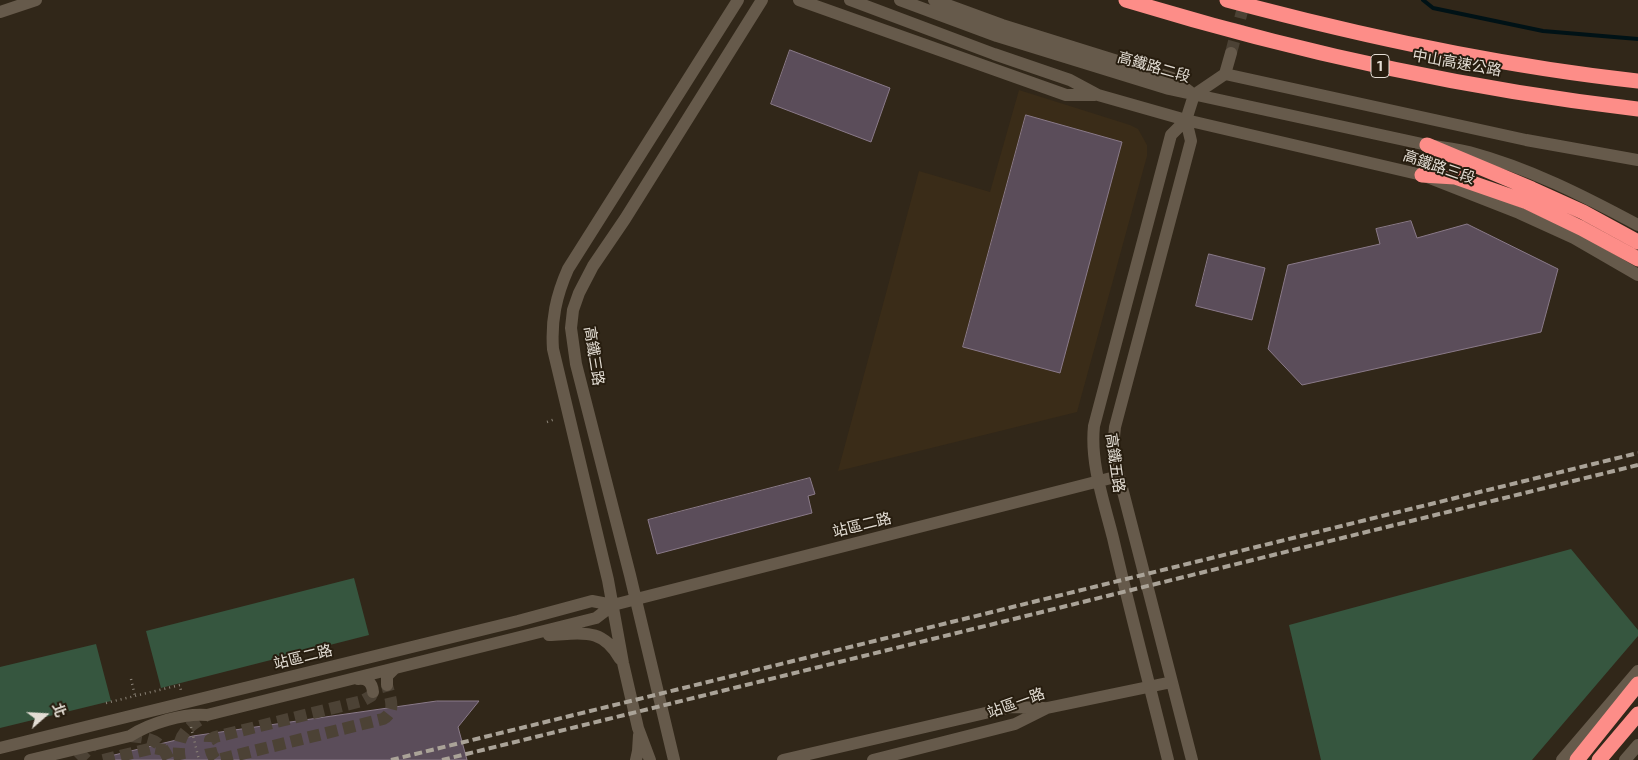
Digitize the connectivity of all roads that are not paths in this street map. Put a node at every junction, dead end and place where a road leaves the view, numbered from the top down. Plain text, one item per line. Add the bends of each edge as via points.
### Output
1 (36, 0) edge
2 (738, 0) edge
3 (762, 0) edge
4 (799, 0) edge
5 (850, 0) edge
6 (900, 0) edge
7 (934, 0) edge
8 (1126, 0) edge
9 (1226, 0) edge
10 (0, 12) edge
11 (1231, 53) tunnel mouth
12 (1224, 74) junction
13 (1638, 81) edge
14 (1098, 95) junction
15 (1194, 95) junction
16 (1638, 109) edge
17 (1186, 120) junction
18 (1427, 145) junction
19 (1638, 160) edge
20 (1422, 175) junction
21 (1638, 225) edge
22 (1638, 242) edge
23 (1638, 259) edge
24 (1638, 275) edge
25 (1119, 476) junction
26 (1099, 481) junction
27 (635, 599) junction
28 (613, 605) junction
29 (526, 636) junction
30 (623, 663) junction
31 (394, 669) junction
32 (1638, 671) edge
33 (356, 679) junction
34 (1172, 682) junction
35 (1638, 684) edge
36 (387, 685) tunnel mouth
37 (1150, 687) junction
38 (374, 692) dead end
39 (1047, 708) junction
40 (1638, 714) edge
41 (638, 728) junction
42 (1638, 745) edge
43 (0, 748) edge
44 (30, 760) edge
45 (636, 760) edge
46 (650, 760) edge
47 (674, 760) edge
48 (783, 760) edge
49 (873, 760) edge
50 (1168, 760) edge
51 (1192, 760) edge
52 (1562, 760) edge
53 (1577, 760) edge
54 (1599, 760) edge
55 (1625, 760) edge

1 - 10 street
2 - 28 street via 568,270 554,307 553,349
3 - 27 street, 高鐵三路 via 593,266 573,310 571,328 576,364
4 - 14 street via 1066,95
5 - 14 street via 1070,80
6 - 15 street, 高鐵路二段 via 997,36
7 - 15 street, 高鐵路二段 via 1002,25 1172,78
8 - 16 highway, 中山高速公路 / 1 via 1263,38 1393,69
9 - 13 highway, 中山高速公路 / 1 via 1408,44
11 - 12 street
12 - 15 street
12 - 19 street via 1526,140
14 - 17 street
15 - 17 street, 高鐵五路
15 - 18 street, 高鐵路三段
17 - 20 street, 高鐵路三段
17 - 25 street, 高鐵五路 via 1191,141 1115,427 1113,447
17 - 26 street, 高鐵五路 via 1171,135 1094,426 1092,440
18 - 21 street, 高鐵路三段 via 1468,152 1536,174
18 - 22 highway via 1532,188
20 - 23 highway via 1455,177 1527,202
20 - 24 street, 高鐵路三段 via 1520,213
25 - 26 street, 站區二路
25 - 34 street, 高鐵五路
26 - 27 street, 站區二路
26 - 37 street, 高鐵五路
27 - 28 street, 站區二路
27 - 47 street, 高鐵三路
28 - 29 street, 站區二路 via 596,618
28 - 30 street
28 - 43 street, 站區二路 via 592,601
29 - 30 street via 588,633 606,641
29 - 31 street, 站區二路
30 - 41 street
31 - 33 street, 站區二路
31 - 36 street via 388,676
32 - 52 street
33 - 38 street via 367,680
33 - 44 street, 站區二路 via 208,715 194,714 143,727 130,736
34 - 37 street, 站區一路
34 - 51 street, 高鐵五路
35 - 53 highway
37 - 39 street, 站區一路
37 - 50 street, 高鐵五路
39 - 48 street via 1011,707
39 - 49 street, 站區一路 via 1015,724
40 - 54 highway
41 - 45 street
41 - 46 street
42 - 55 street

